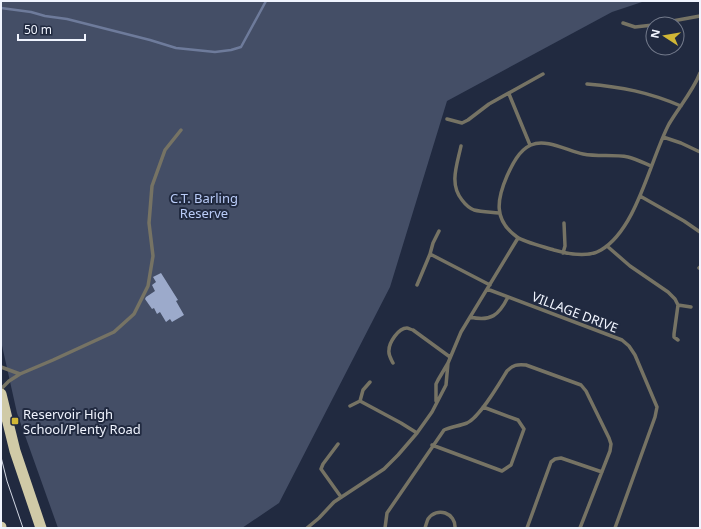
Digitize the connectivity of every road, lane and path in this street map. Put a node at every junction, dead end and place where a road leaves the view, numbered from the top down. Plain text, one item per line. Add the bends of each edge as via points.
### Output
1 (700, 16) edge
2 (685, 19) edge
3 (623, 23) dead end
4 (645, 26) edge
5 (700, 73) edge
6 (543, 74) dead end
7 (587, 84) dead end
8 (698, 84) edge
9 (509, 94) junction
10 (681, 106) junction
11 (447, 119) dead end
12 (181, 130) dead end
13 (663, 138) junction
14 (530, 145) junction
15 (461, 146) dead end
16 (700, 152) edge
17 (651, 166) junction
18 (640, 196) junction
19 (499, 213) junction
20 (564, 223) dead end
21 (439, 231) dead end
22 (700, 232) edge
23 (518, 238) junction
24 (607, 246) junction
25 (564, 253) junction
26 (430, 254) junction
27 (490, 284) junction
28 (417, 285) dead end
29 (487, 289) junction
30 (508, 297) junction
31 (678, 305) junction
32 (691, 307) dead end
33 (470, 317) junction
34 (678, 340) dead end
35 (450, 357) junction
36 (393, 363) dead end
37 (448, 363) junction
38 (1, 367) edge
39 (20, 374) junction
40 (370, 382) dead end
41 (1, 389) edge
42 (1, 394) edge
43 (360, 400) junction
44 (436, 402) junction
45 (350, 406) dead end
46 (483, 407) junction
47 (417, 434) junction
48 (338, 444) dead end
49 (432, 445) junction
50 (602, 472) junction
51 (341, 498) junction
52 (41, 528) edge
53 (307, 528) edge
54 (385, 528) edge
55 (425, 528) edge
56 (455, 528) edge
57 (527, 528) edge
58 (580, 528) edge
59 (615, 528) edge

1 - 2 lane
3 - 4 lane via 635,27
5 - 8 lane
6 - 9 lane
7 - 10 lane via 630,89
8 - 10 lane
9 - 11 lane via 462,123
9 - 14 lane
10 - 13 lane
12 - 39 lane via 165,150 152,186 149,223 153,256 148,286 134,314 114,332
13 - 16 lane
13 - 17 lane
14 - 17 lane via 545,143 582,154 628,157
14 - 19 lane via 511,167 501,192
15 - 19 lane via 455,175 458,195 474,210
17 - 18 lane
18 - 22 lane
18 - 24 lane via 622,228
19 - 23 lane via 507,228
20 - 25 lane
21 - 26 lane
23 - 25 lane
23 - 27 lane
24 - 25 lane via 600,251 586,254
24 - 31 lane via 630,266 668,292
26 - 27 lane
26 - 28 lane
27 - 29 lane
29 - 30 lane, VILLAGE DRIVE
29 - 33 lane
30 - 33 lane via 499,312 492,317
30 - 59 lane, VILLAGE DRIVE via 622,340 635,355 657,407 656,417
31 - 32 lane
31 - 34 lane via 674,334 674,338
33 - 35 lane
35 - 36 lane via 408,328 397,334 391,343 389,350
35 - 37 lane
37 - 44 lane via 446,385
37 - 44 lane via 436,384
38 - 39 lane
39 - 41 lane
40 - 43 lane via 363,390
42 - 52 highway via 15,451
43 - 45 lane
43 - 47 lane
44 - 47 lane
46 - 49 lane via 468,422 444,430
46 - 49 lane via 518,420 524,429 511,465 507,469 502,471
46 - 50 lane via 507,371 517,364 581,385 611,444
47 - 51 lane via 384,469
48 - 51 lane via 321,469
49 - 54 lane via 387,513
50 - 57 lane via 562,458 555,459 551,462
50 - 58 lane
51 - 53 lane
55 - 56 lane via 432,515 444,512 453,518

